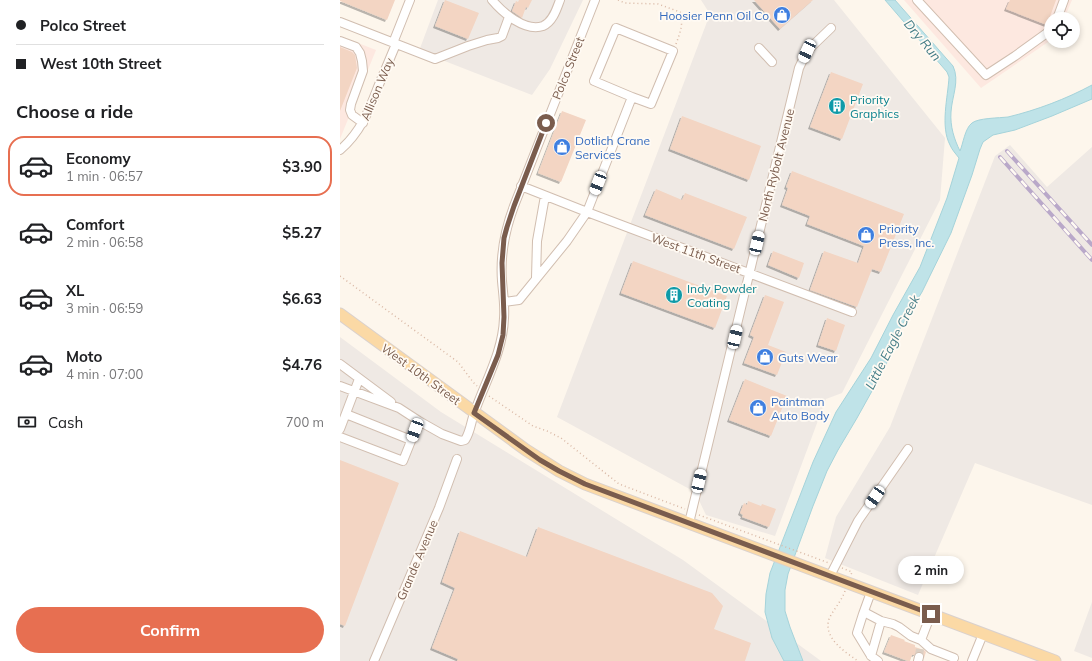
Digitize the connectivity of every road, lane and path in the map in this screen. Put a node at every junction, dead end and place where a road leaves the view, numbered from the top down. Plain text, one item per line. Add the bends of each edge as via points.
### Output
1 (410, 0) edge
2 (492, 0) edge
3 (560, 0) edge
4 (595, 0) edge
5 (618, 0) edge
6 (917, 0) edge
7 (1064, 0) edge
8 (1060, 12) edge
9 (510, 17) junction
10 (340, 22) edge
11 (831, 28) dead end
12 (1044, 35) edge
13 (340, 41) edge
14 (394, 43) junction
15 (759, 48) dead end
16 (673, 51) junction
17 (772, 62) dead end
18 (632, 97) junction
19 (363, 123) junction
20 (340, 150) edge
21 (521, 186) junction
22 (545, 196) junction
23 (587, 212) junction
24 (750, 274) junction
25 (340, 276) edge
26 (536, 278) junction
27 (504, 302) junction
28 (852, 312) dead end
29 (340, 314) edge
30 (340, 364) edge
31 (359, 378) junction
32 (340, 386) edge
33 (354, 391) junction
34 (483, 391) junction
35 (399, 408) junction
36 (474, 413) junction
37 (346, 414) junction
38 (419, 421) junction
39 (340, 428) edge
40 (340, 437) edge
41 (411, 440) junction
42 (908, 449) dead end
43 (457, 459) dead end
44 (690, 517) junction
45 (820, 566) junction
46 (830, 576) junction
47 (871, 592) junction
48 (844, 593) dead end
49 (864, 612) junction
50 (931, 614) junction
51 (881, 621) junction
52 (983, 634) junction
53 (921, 644) junction
54 (870, 656) junction
55 (954, 658) dead end
56 (374, 661) edge
57 (858, 661) edge
58 (878, 661) edge
59 (972, 661) edge
60 (1055, 661) edge

1 - 14 street, Allison Way
2 - 9 street
3 - 9 street via 544,26 527,26
4 - 21 street, Polco Street
5 - 16 path via 625,3 658,4 680,12 683,20
6 - 12 street via 986,75
7 - 8 street
9 - 14 street via 502,36 435,59
10 - 14 street
11 - 24 street, North Rybolt Avenue via 807,51 800,68
13 - 19 street via 356,47 360,53 363,71 350,110 352,115
14 - 19 street, Allison Way
15 - 17 street
16 - 18 street via 651,104
16 - 18 street via 616,28 594,81
18 - 23 street
19 - 20 street, Allison Way
21 - 22 street, West 11th Street
21 - 27 street, Polco Street via 504,238
22 - 23 street, West 11th Street
22 - 26 street via 537,241
23 - 24 street, West 11th Street
23 - 26 street
24 - 28 street, West 11th Street
24 - 44 street, North Rybolt Avenue
25 - 34 path via 458,362
26 - 27 street via 519,300
27 - 34 street, Polco Street via 502,342
29 - 36 main road, West 10th Street
30 - 31 street
31 - 33 street
31 - 35 street
32 - 33 street
33 - 35 street
33 - 37 street
34 - 36 street, Polco Street
34 - 44 path via 533,426 561,438 619,484
35 - 38 street
36 - 38 street, Polco Street via 465,440 442,434
36 - 44 main road, West 10th Street via 526,450 585,484
37 - 39 street
37 - 41 street
38 - 41 street
40 - 41 street via 401,461
42 - 46 street via 858,520
43 - 56 street, Grande Avenue
44 - 45 main road, West 10th Street via 756,548
44 - 45 path via 761,537
45 - 46 main road, West 10th Street
46 - 47 main road, West 10th Street
47 - 49 street
47 - 50 main road, West 10th Street
48 - 57 path via 829,621 829,632 842,650
49 - 51 street
49 - 54 street via 857,633
50 - 52 main road, West 10th Street
50 - 53 street
51 - 53 street via 903,629
51 - 54 street
52 - 59 street
52 - 60 main road, West 10th Street
53 - 55 street
54 - 58 street

